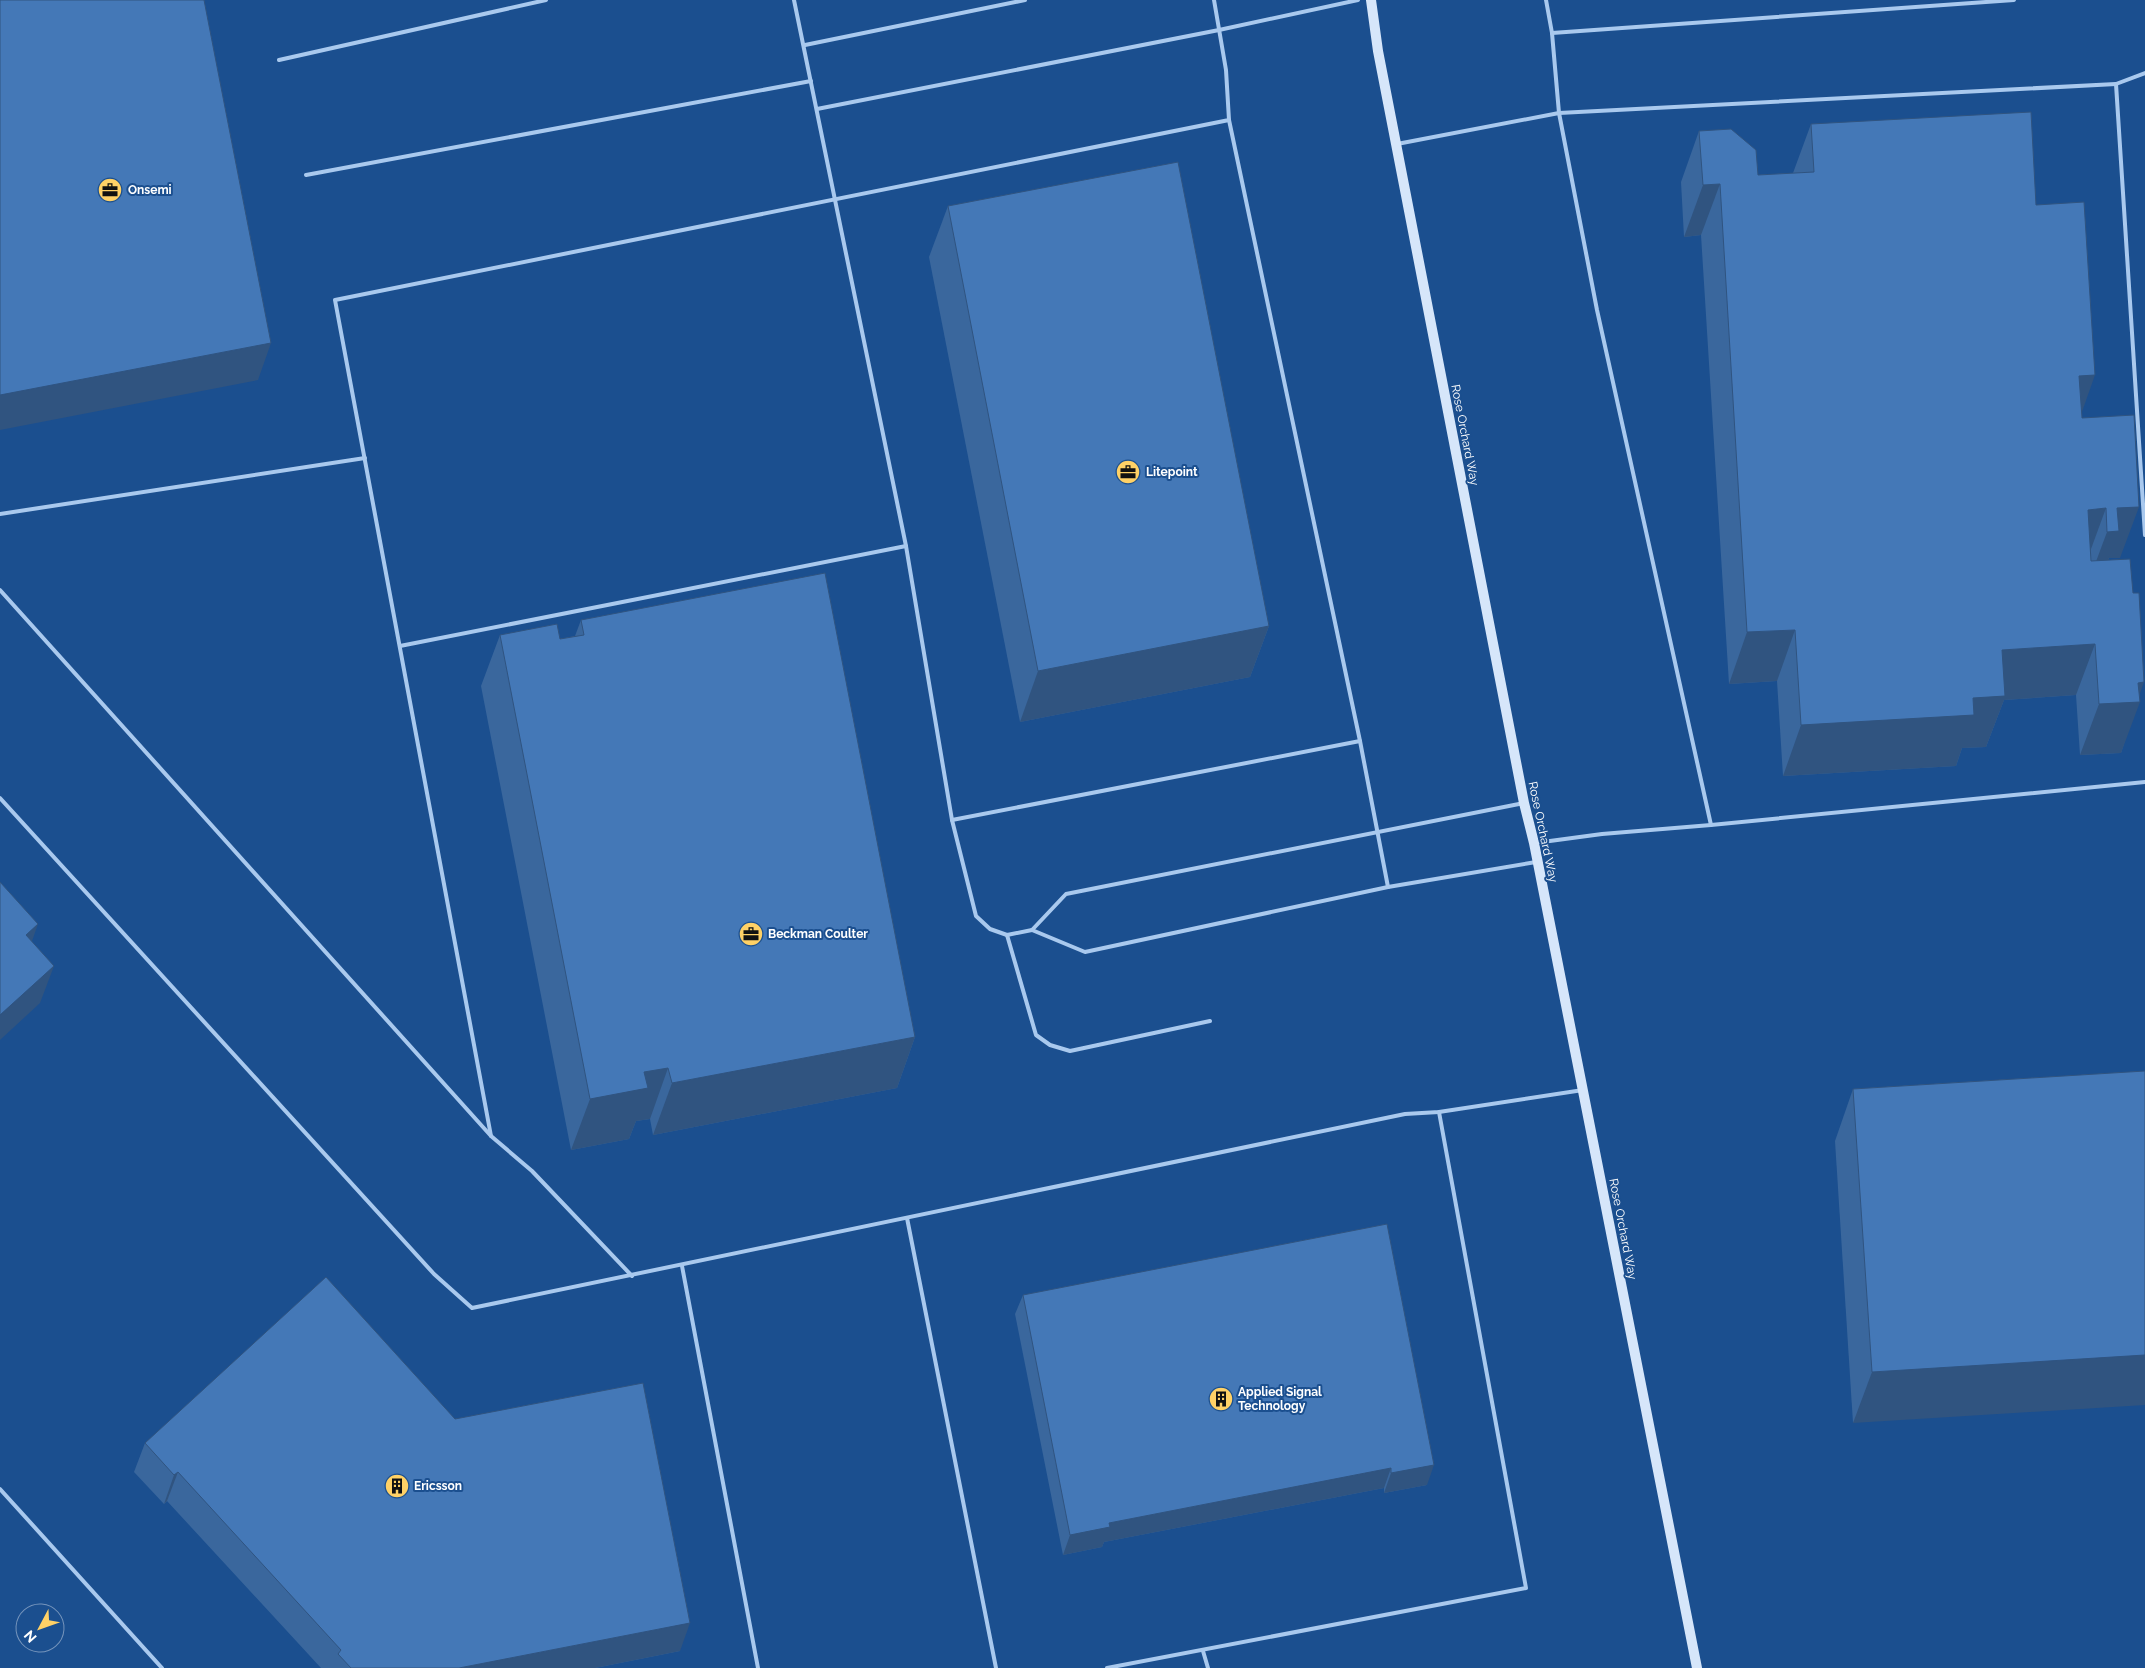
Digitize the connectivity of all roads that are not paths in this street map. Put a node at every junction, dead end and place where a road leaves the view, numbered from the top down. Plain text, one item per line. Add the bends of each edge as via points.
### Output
1 (546, 0) edge
2 (794, 0) edge
3 (1025, 0) edge
4 (1214, 0) edge
5 (1358, 0) edge
6 (1371, 0) edge
7 (1546, 0) edge
8 (2014, 0) edge
9 (1219, 30) junction
10 (1552, 33) junction
11 (805, 45) junction
12 (279, 60) dead end
13 (2145, 72) edge
14 (811, 81) junction
15 (2116, 84) junction
16 (816, 109) junction
17 (1559, 113) junction
18 (1229, 120) junction
19 (1397, 144) junction
20 (306, 175) dead end
21 (835, 200) junction
22 (365, 458) junction
23 (0, 514) edge
24 (2145, 535) edge
25 (906, 546) junction
26 (0, 590) edge
27 (400, 646) junction
28 (1360, 741) junction
29 (2145, 782) edge
30 (0, 798) edge
31 (1524, 803) junction
32 (952, 820) junction
33 (1711, 826) junction
34 (1378, 831) junction
35 (1534, 843) junction
36 (1537, 862) junction
37 (1388, 887) junction
38 (1032, 930) junction
39 (1007, 935) junction
40 (1210, 1022) dead end
41 (1583, 1090) junction
42 (1439, 1112) junction
43 (491, 1136) junction
44 (906, 1218) junction
45 (682, 1266) junction
46 (632, 1276) junction
47 (0, 1490) edge
48 (1203, 1651) junction
49 (1695, 1657) junction
50 (162, 1668) edge
51 (758, 1668) edge
52 (996, 1668) edge
53 (1107, 1668) edge
54 (1208, 1668) edge
55 (1688, 1668) edge
56 (1697, 1668) edge

1 - 12 lane
2 - 11 lane
3 - 11 lane
4 - 9 lane
5 - 9 lane
6 - 19 street, Rose Orchard Way
7 - 10 lane
8 - 10 lane
9 - 16 lane
9 - 18 lane via 1226,70
10 - 17 lane
11 - 14 lane
13 - 15 lane
14 - 16 lane
14 - 20 lane
15 - 17 lane
15 - 24 lane
16 - 21 lane
17 - 19 lane
17 - 33 lane via 1597,310
18 - 21 lane
18 - 28 lane
19 - 31 street, Rose Orchard Way
21 - 22 lane via 335,300
21 - 25 lane
22 - 23 lane
22 - 27 lane
25 - 27 lane
25 - 32 lane
26 - 43 lane
27 - 43 lane
28 - 32 lane
28 - 34 lane
29 - 33 lane
30 - 46 lane via 434,1274 472,1308
31 - 34 lane
31 - 35 street, Rose Orchard Way
32 - 39 lane via 976,916 990,930
33 - 35 lane
34 - 37 lane
34 - 38 lane via 1066,894
35 - 36 street, Rose Orchard Way
36 - 37 lane
36 - 41 street, Rose Orchard Way
37 - 38 lane via 1085,952
38 - 39 lane
39 - 40 lane via 1036,1035 1050,1045 1070,1051
41 - 42 lane
41 - 49 street, Rose Orchard Way
42 - 44 lane via 1405,1114
42 - 48 lane via 1526,1588
43 - 46 lane via 532,1171
44 - 45 lane
44 - 52 lane
45 - 46 lane
45 - 51 lane
47 - 50 lane
48 - 53 lane
48 - 54 lane
49 - 55 street
49 - 56 street, Rose Orchard Way

